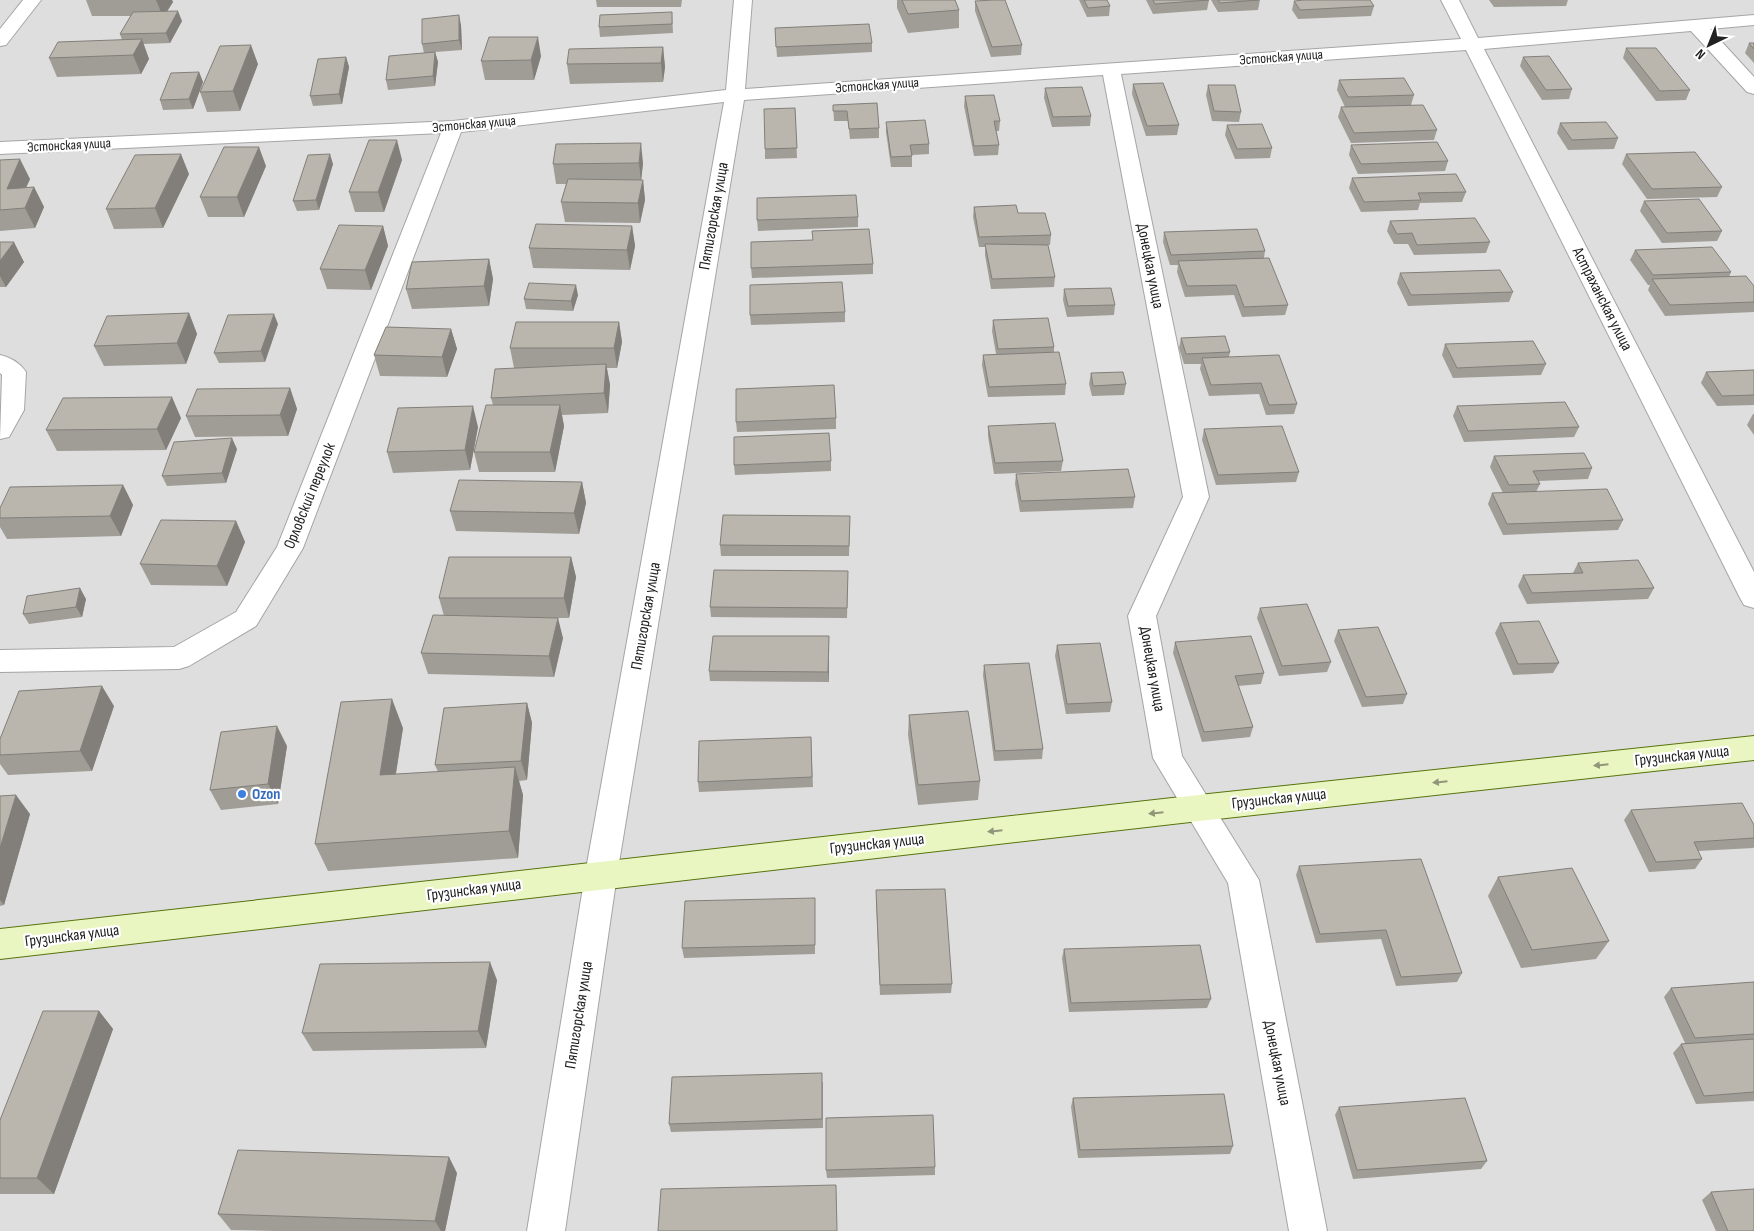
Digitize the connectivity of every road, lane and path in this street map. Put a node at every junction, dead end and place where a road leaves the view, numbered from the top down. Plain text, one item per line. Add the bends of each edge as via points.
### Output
1 (32, 0) edge
2 (743, 0) edge
3 (1450, 0) edge
4 (1754, 20) edge
5 (1695, 24) junction
6 (0, 41) edge
7 (1473, 44) junction
8 (1111, 69) junction
9 (1754, 88) edge
10 (735, 95) junction
11 (453, 127) junction
12 (0, 148) edge
13 (0, 362) edge
14 (0, 431) edge
15 (1754, 598) edge
16 (0, 662) edge
17 (1754, 748) edge
18 (1199, 808) junction
19 (601, 875) junction
20 (0, 944) edge
21 (546, 1231) edge
22 (1308, 1231) edge

1 - 6 street
2 - 10 street, Пятигорская улица
3 - 7 street, Астраханская улица
4 - 5 street, Эстонская улица
5 - 7 street, Эстонская улица
5 - 9 street
7 - 8 street, Эстонская улица
7 - 15 street, Астраханская улица
8 - 10 street, Эстонская улица
8 - 18 street, Донецкая улица via 1196,497 1142,616 1168,758
10 - 11 street, Эстонская улица
10 - 19 street, Пятигорская улица
11 - 12 street, Эстонская улица
11 - 16 street, Орловский переулок via 290,548 246,619 179,658
13 - 14 street via 14,372 12,410
17 -> 18 main road, Грузинская улица
18 -> 19 main road, Грузинская улица
18 - 22 street, Донецкая улица via 1243,880
19 - 20 main road, Грузинская улица
19 - 21 street, Пятигорская улица

